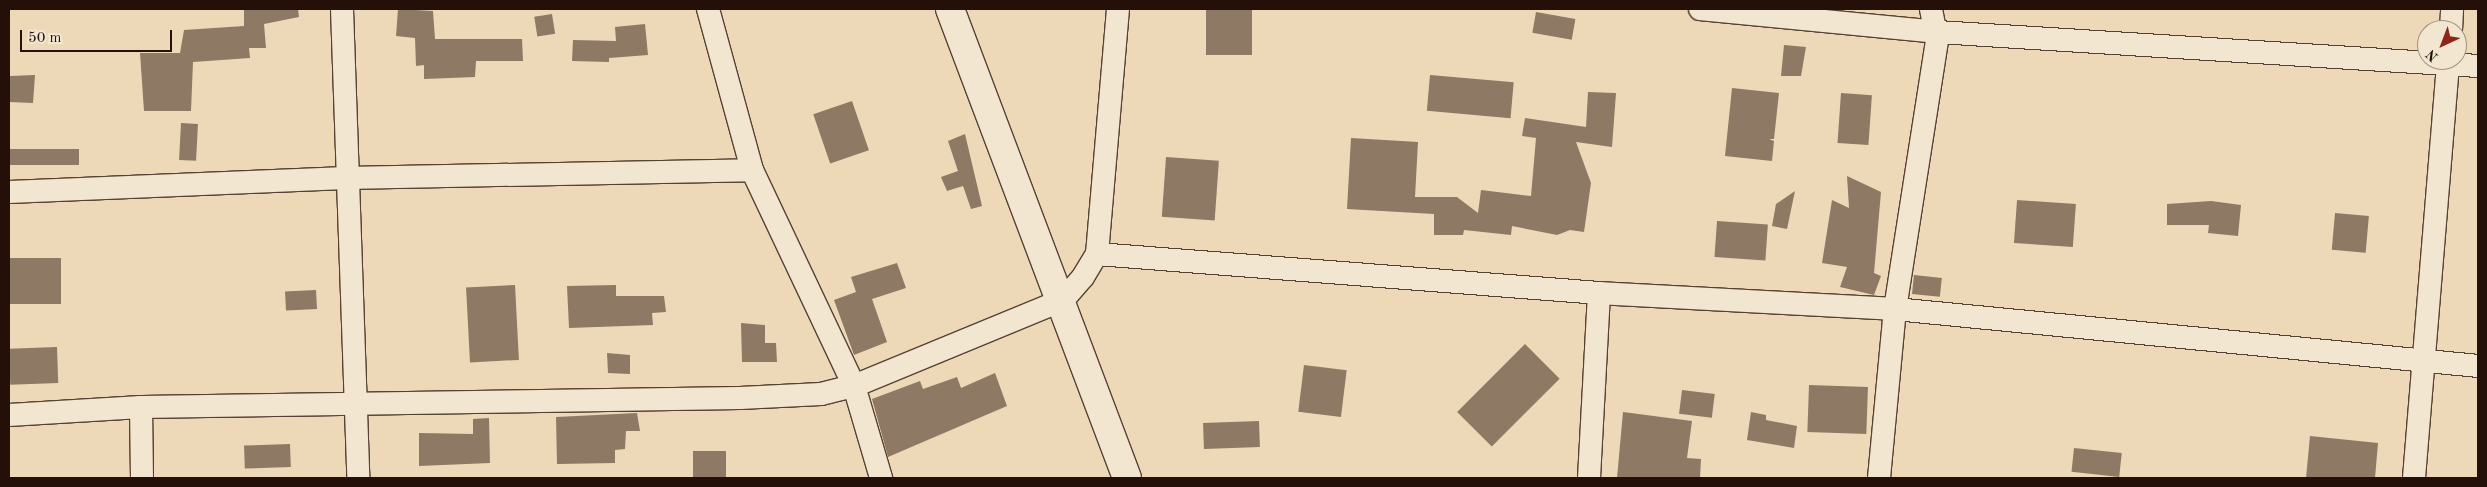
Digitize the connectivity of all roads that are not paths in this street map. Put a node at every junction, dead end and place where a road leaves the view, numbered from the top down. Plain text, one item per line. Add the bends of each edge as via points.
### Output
1 (342, 9) edge
2 (708, 9) edge
3 (950, 9) edge
4 (1118, 9) edge
5 (1700, 9) edge
6 (1931, 9) edge
7 (1938, 32) junction
8 (2417, 60) edge
9 (2447, 70) edge
10 (752, 170) junction
11 (346, 178) junction
12 (9, 192) edge
13 (1098, 254) junction
14 (1600, 293) junction
15 (1063, 300) junction
16 (1895, 309) junction
17 (2424, 360) junction
18 (2478, 366) edge
19 (854, 386) junction
20 (355, 404) junction
21 (141, 407) junction
22 (9, 416) edge
23 (142, 478) edge
24 (358, 478) edge
25 (881, 478) edge
26 (1127, 478) edge
27 (1590, 478) edge
28 (1879, 478) edge
29 (2414, 478) edge

1 - 11 street
2 - 10 street
3 - 15 street
4 - 13 street
5 - 7 street
6 - 7 street
7 - 8 street
7 - 16 street
9 - 17 street
10 - 11 street
10 - 19 street
11 - 12 street
11 - 20 street
13 - 14 street
13 - 15 street
14 - 16 street
14 - 27 street
15 - 19 street
15 - 26 street
16 - 17 street
16 - 28 street
17 - 18 street
17 - 29 street
19 - 20 street via 821,394 740,398
19 - 25 street
20 - 21 street
20 - 24 street
21 - 22 street
21 - 23 street

